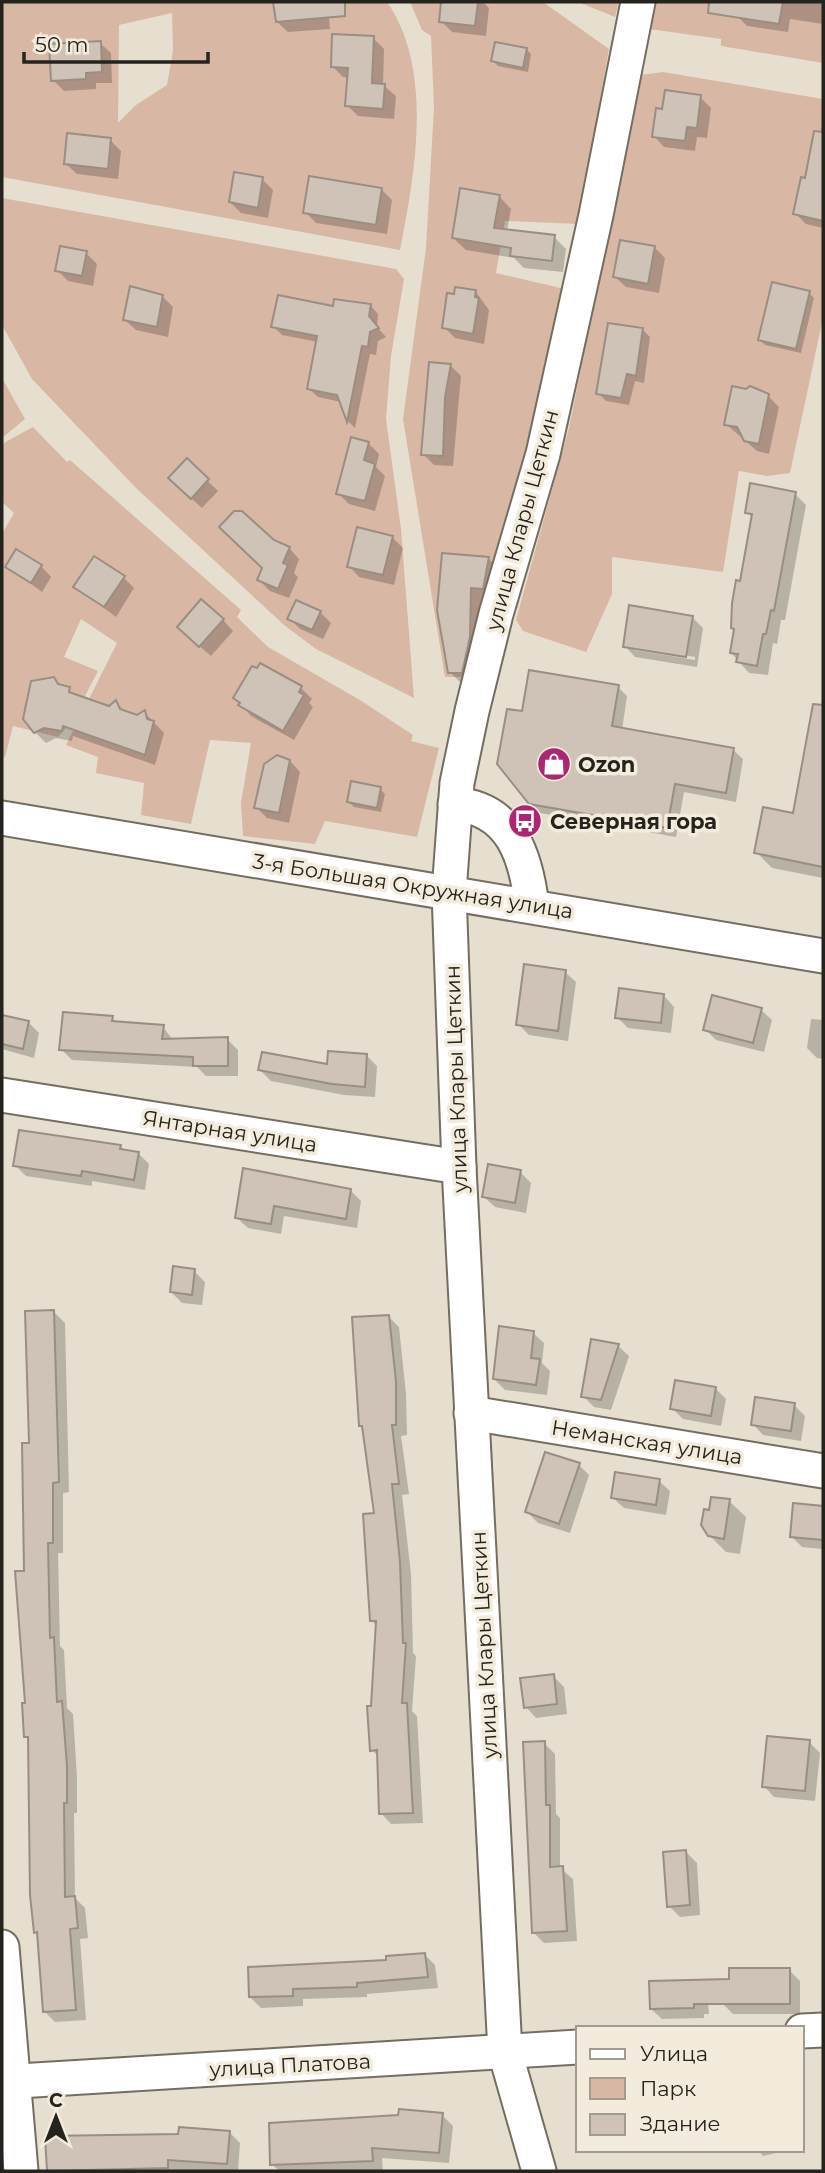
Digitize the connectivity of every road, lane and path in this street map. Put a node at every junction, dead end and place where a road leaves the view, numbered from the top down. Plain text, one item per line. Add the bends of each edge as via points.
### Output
1 (638, 2) edge
2 (455, 804) junction
3 (2, 818) edge
4 (449, 892) junction
5 (532, 906) junction
6 (823, 956) edge
7 (2, 1095) edge
8 (459, 1167) junction
9 (471, 1413) junction
10 (823, 1471) edge
11 (2, 1947) edge
12 (823, 2030) edge
13 (804, 2031) edge
14 (576, 2047) edge
15 (505, 2052) junction
16 (7, 2082) edge
17 (21, 2171) edge
18 (539, 2171) edge

1 - 2 street, улица Клары Цеткин via 543,454 496,614
2 - 4 street, улица Клары Цеткин
2 - 5 street via 473,806 509,830 527,867
3 - 4 street, 3-я Большая Окружная улица
4 - 5 street, 3-я Большая Окружная улица
4 - 8 street, улица Клары Цеткин
5 - 6 street, 3-я Большая Окружная улица
7 - 8 street, Янтарная улица
8 - 9 street, улица Клары Цеткин
9 - 10 street, Неманская улица
9 - 15 street, улица Клары Цеткин
11 - 16 street
12 - 13 street
14 - 15 street, улица Платова
15 - 16 street, улица Платова
15 - 18 street, улица Клары Цеткин
16 - 17 street

